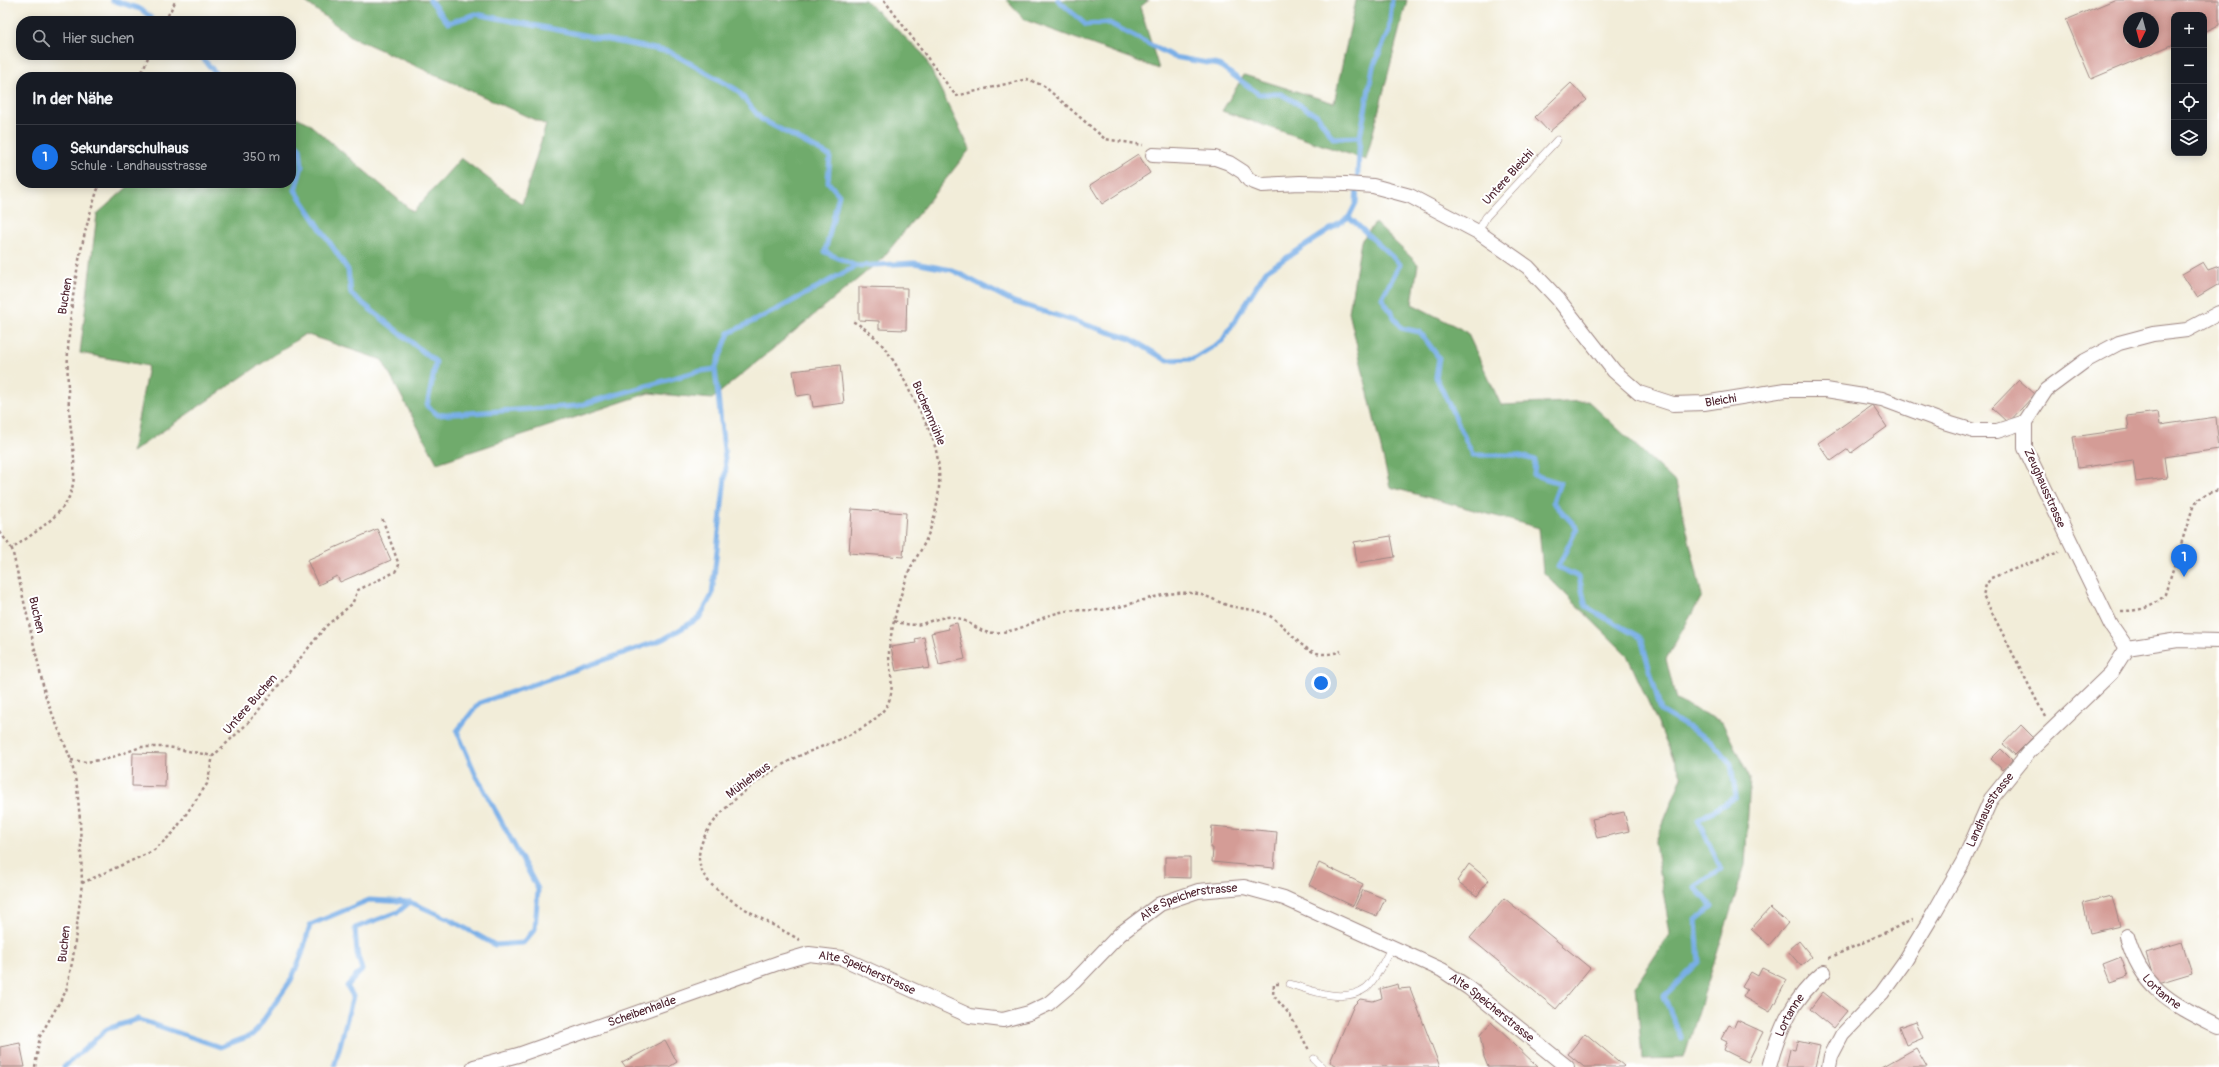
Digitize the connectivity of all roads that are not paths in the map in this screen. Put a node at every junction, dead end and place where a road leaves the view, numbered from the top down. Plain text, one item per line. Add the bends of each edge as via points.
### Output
1 (1557, 140) dead end
2 (1153, 155) road end
3 (1478, 232) junction
4 (2219, 313) edge
5 (2025, 422) junction
6 (2219, 641) edge
7 (2127, 648) junction
8 (2127, 936) dead end
9 (1392, 946) junction
10 (809, 954) joint
11 (1824, 972) road end
12 (1290, 984) road end
13 (2219, 1027) edge
14 (1314, 1059) road end
15 (1564, 1066) edge
16 (474, 1067) edge
17 (1322, 1067) edge
18 (1769, 1067) edge
19 (1829, 1067) edge

1 - 3 lane, Untere Bleichi via 1486,218
2 - 3 street, Bleichi via 1215,158 1229,163 1243,172 1249,180 1262,185 1300,183 1373,186 1410,196
3 - 5 street, Bleichi via 1528,267 1558,299 1614,371 1640,393 1673,404 1704,403 1785,390 1826,390 1882,399 1974,431 1997,431
4 - 5 street via 2187,330 2154,334 2120,343 2085,361 2046,390
5 - 7 street, Zeughausstrasse via 2025,448 2105,613
6 - 7 street via 2178,640
7 - 19 street, Landhausstrasse via 2111,673 2029,752 1991,799 1963,862 1905,961 1882,993 1842,1035 1831,1056
8 - 13 street, Lortanne via 2139,969 2149,983 2165,997
9 - 10 street, Alte Speicherstrasse via 1284,898 1244,887 1198,891 1160,904 1120,934 1074,982 1048,1004 1029,1013 1003,1020 970,1016 842,958
9 - 12 lane via 1367,987 1350,996 1317,993
9 - 15 street, Alte Speicherstrasse via 1442,970 1469,988
10 - 16 street, Scheibenhalde via 518,1055
11 - 18 street, Lortanne via 1792,1006 1776,1038
14 - 17 lane

